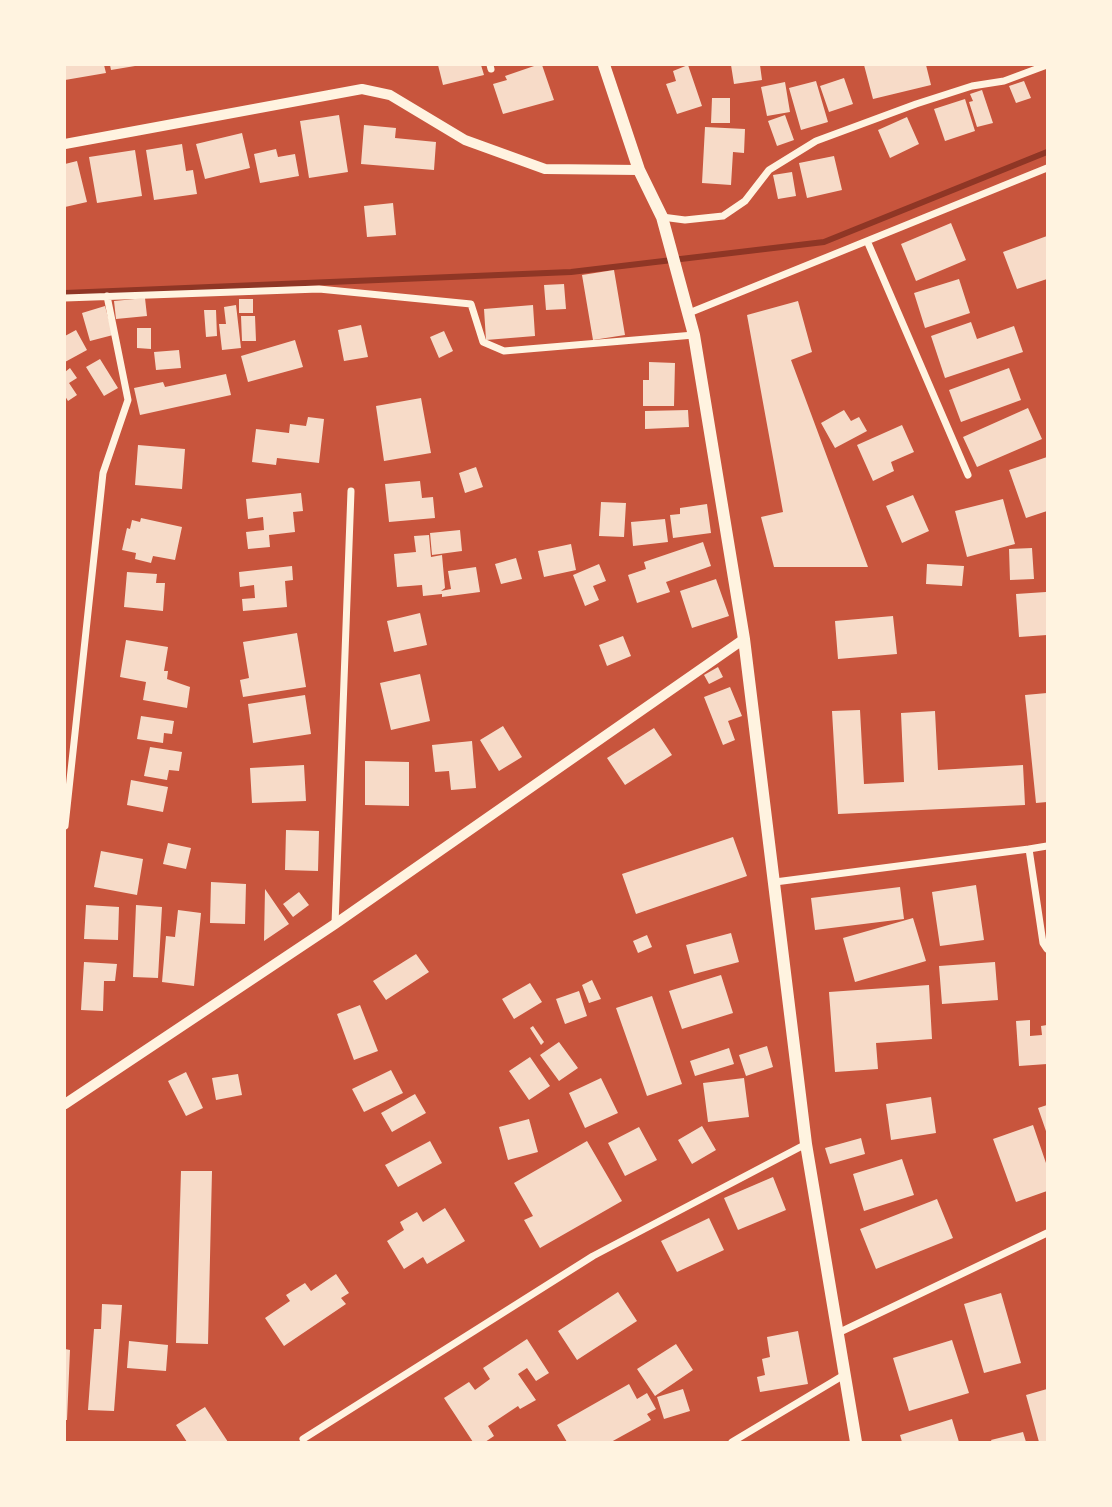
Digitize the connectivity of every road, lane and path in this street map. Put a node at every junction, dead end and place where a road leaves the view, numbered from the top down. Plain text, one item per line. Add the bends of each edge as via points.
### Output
1 (604, 65) edge
2 (1047, 65) edge
3 (65, 144) edge
4 (1047, 168) edge
5 (639, 170) junction
6 (662, 217) junction
7 (868, 243) junction
8 (107, 296) junction
9 (65, 298) edge
10 (689, 313) junction
11 (694, 335) junction
12 (968, 475) dead end
13 (351, 491) dead end
14 (744, 639) junction
15 (65, 826) edge
16 (1047, 846) edge
17 (1029, 849) junction
18 (775, 882) junction
19 (335, 924) junction
20 (1047, 949) edge
21 (65, 1104) edge
22 (806, 1144) junction
23 (1047, 1233) edge
24 (838, 1333) junction
25 (844, 1376) junction
26 (303, 1439) dead end
27 (733, 1442) edge
28 (856, 1442) edge

1 - 5 main road
2 - 6 street via 927,100 816,141 769,170 746,201 723,215 685,220
3 - 5 street via 362,89 390,96 466,141 545,169
4 - 7 street
5 - 6 main road
6 - 10 main road
7 - 10 street
7 - 12 street
8 - 9 street
8 - 11 street via 319,289 471,304 482,342 504,351
8 - 15 street via 128,400 103,473
10 - 11 main road
11 - 14 main road
13 - 19 street
14 - 18 main road
14 - 19 street
16 - 17 street
17 - 18 street
17 - 20 street
18 - 22 main road
19 - 21 street
22 - 24 main road
22 - 26 street via 593,1256
23 - 24 street
24 - 25 main road
25 - 27 street
25 - 28 main road

